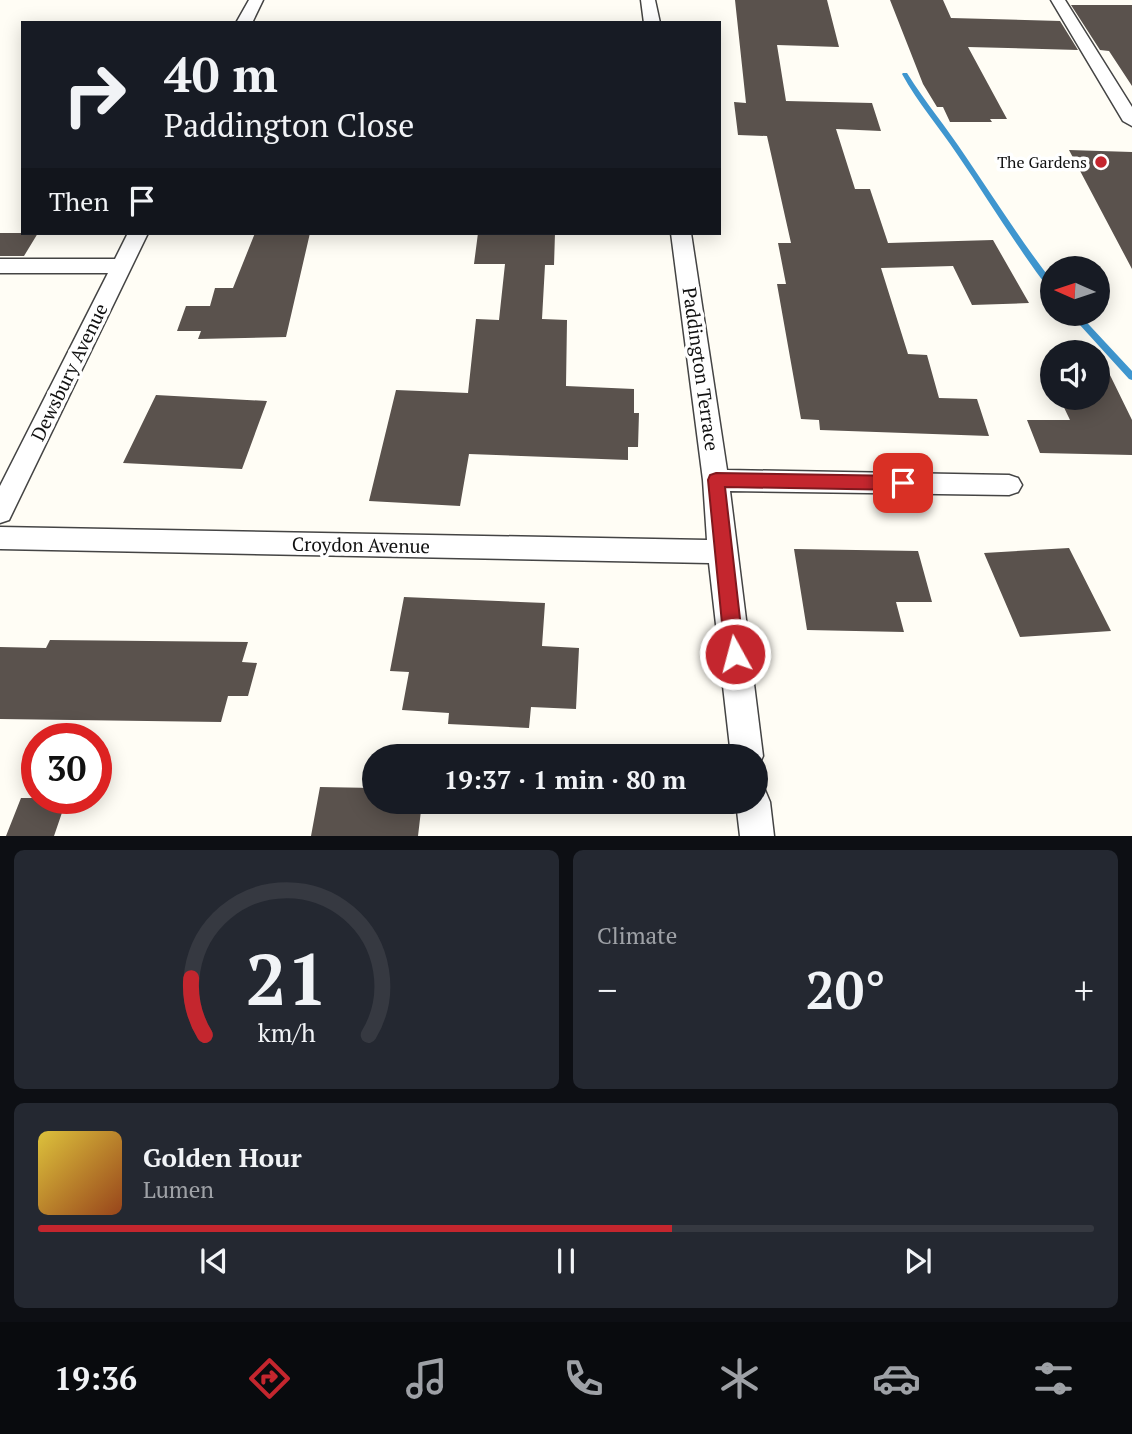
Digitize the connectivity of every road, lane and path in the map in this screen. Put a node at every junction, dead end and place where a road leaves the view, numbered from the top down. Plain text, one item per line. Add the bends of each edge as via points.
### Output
1 (256, 0) edge
2 (648, 0) edge
3 (1058, 0) edge
4 (245, 21) edge
5 (652, 21) edge
6 (1132, 121) edge
7 (137, 235) edge
8 (681, 235) edge
9 (0, 266) edge
10 (121, 266) junction
11 (716, 480) junction
12 (1009, 485) dead end
13 (0, 512) edge
14 (0, 538) edge
15 (722, 552) junction
16 (746, 744) edge
17 (754, 814) edge
18 (757, 835) edge

1 - 4 street
2 - 5 street
3 - 6 street
7 - 10 street, Dewsbury Avenue
8 - 11 street, Paddington Terrace
9 - 10 street
10 - 13 street, Dewsbury Avenue
11 - 12 street
11 - 15 street, Paddington Terrace
14 - 15 street, Croydon Avenue
15 - 16 street, Paddington Terrace
17 - 18 street

